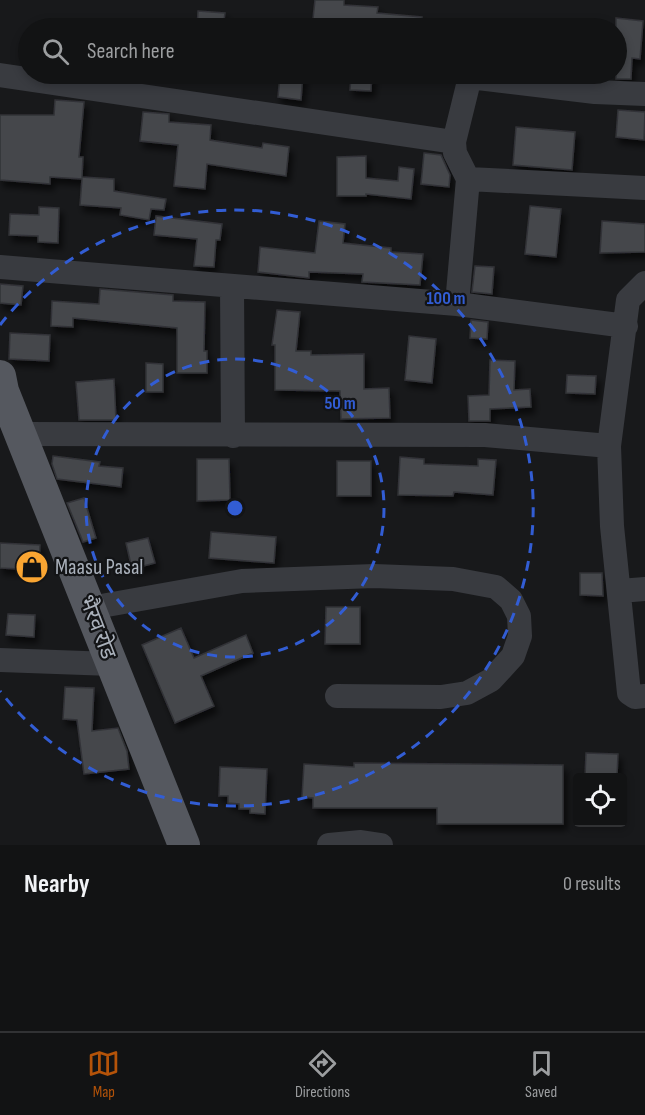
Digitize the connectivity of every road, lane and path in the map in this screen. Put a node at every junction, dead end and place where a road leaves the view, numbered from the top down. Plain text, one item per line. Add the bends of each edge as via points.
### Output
1 (0, 75) edge
2 (18, 78) edge
3 (61, 84) edge
4 (468, 84) edge
5 (528, 84) edge
6 (645, 94) edge
7 (454, 142) junction
8 (468, 179) junction
9 (645, 188) edge
10 (0, 267) edge
11 (645, 283) edge
12 (232, 287) junction
13 (457, 304) junction
14 (626, 326) junction
15 (1, 386) edge
16 (21, 434) junction
17 (233, 436) junction
18 (609, 446) junction
19 (645, 589) edge
20 (620, 591) junction
21 (90, 608) junction
22 (0, 660) edge
23 (112, 664) junction
24 (337, 696) dead end
25 (645, 696) edge
26 (184, 845) edge
27 (329, 845) edge
28 (381, 845) edge

1 - 2 street
3 - 7 street
4 - 7 street
5 - 6 street
7 - 8 street
8 - 9 street
8 - 13 street
10 - 12 street
11 - 14 street via 628,300
12 - 13 street
12 - 17 street
13 - 14 street
14 - 18 street
15 - 16 main road, भैरव रोड
16 - 17 street
16 - 21 main road, भैरव रोड
17 - 18 street via 485,435
18 - 20 street via 612,526
19 - 20 street
20 - 25 street via 629,693
21 - 23 main road, भैरव रोड
21 - 24 street via 243,581 374,576 453,579 496,587 512,600 519,616 520,636 513,656 491,680 467,693 441,697
22 - 23 street
23 - 26 main road, भैरव रोड
27 - 28 street

